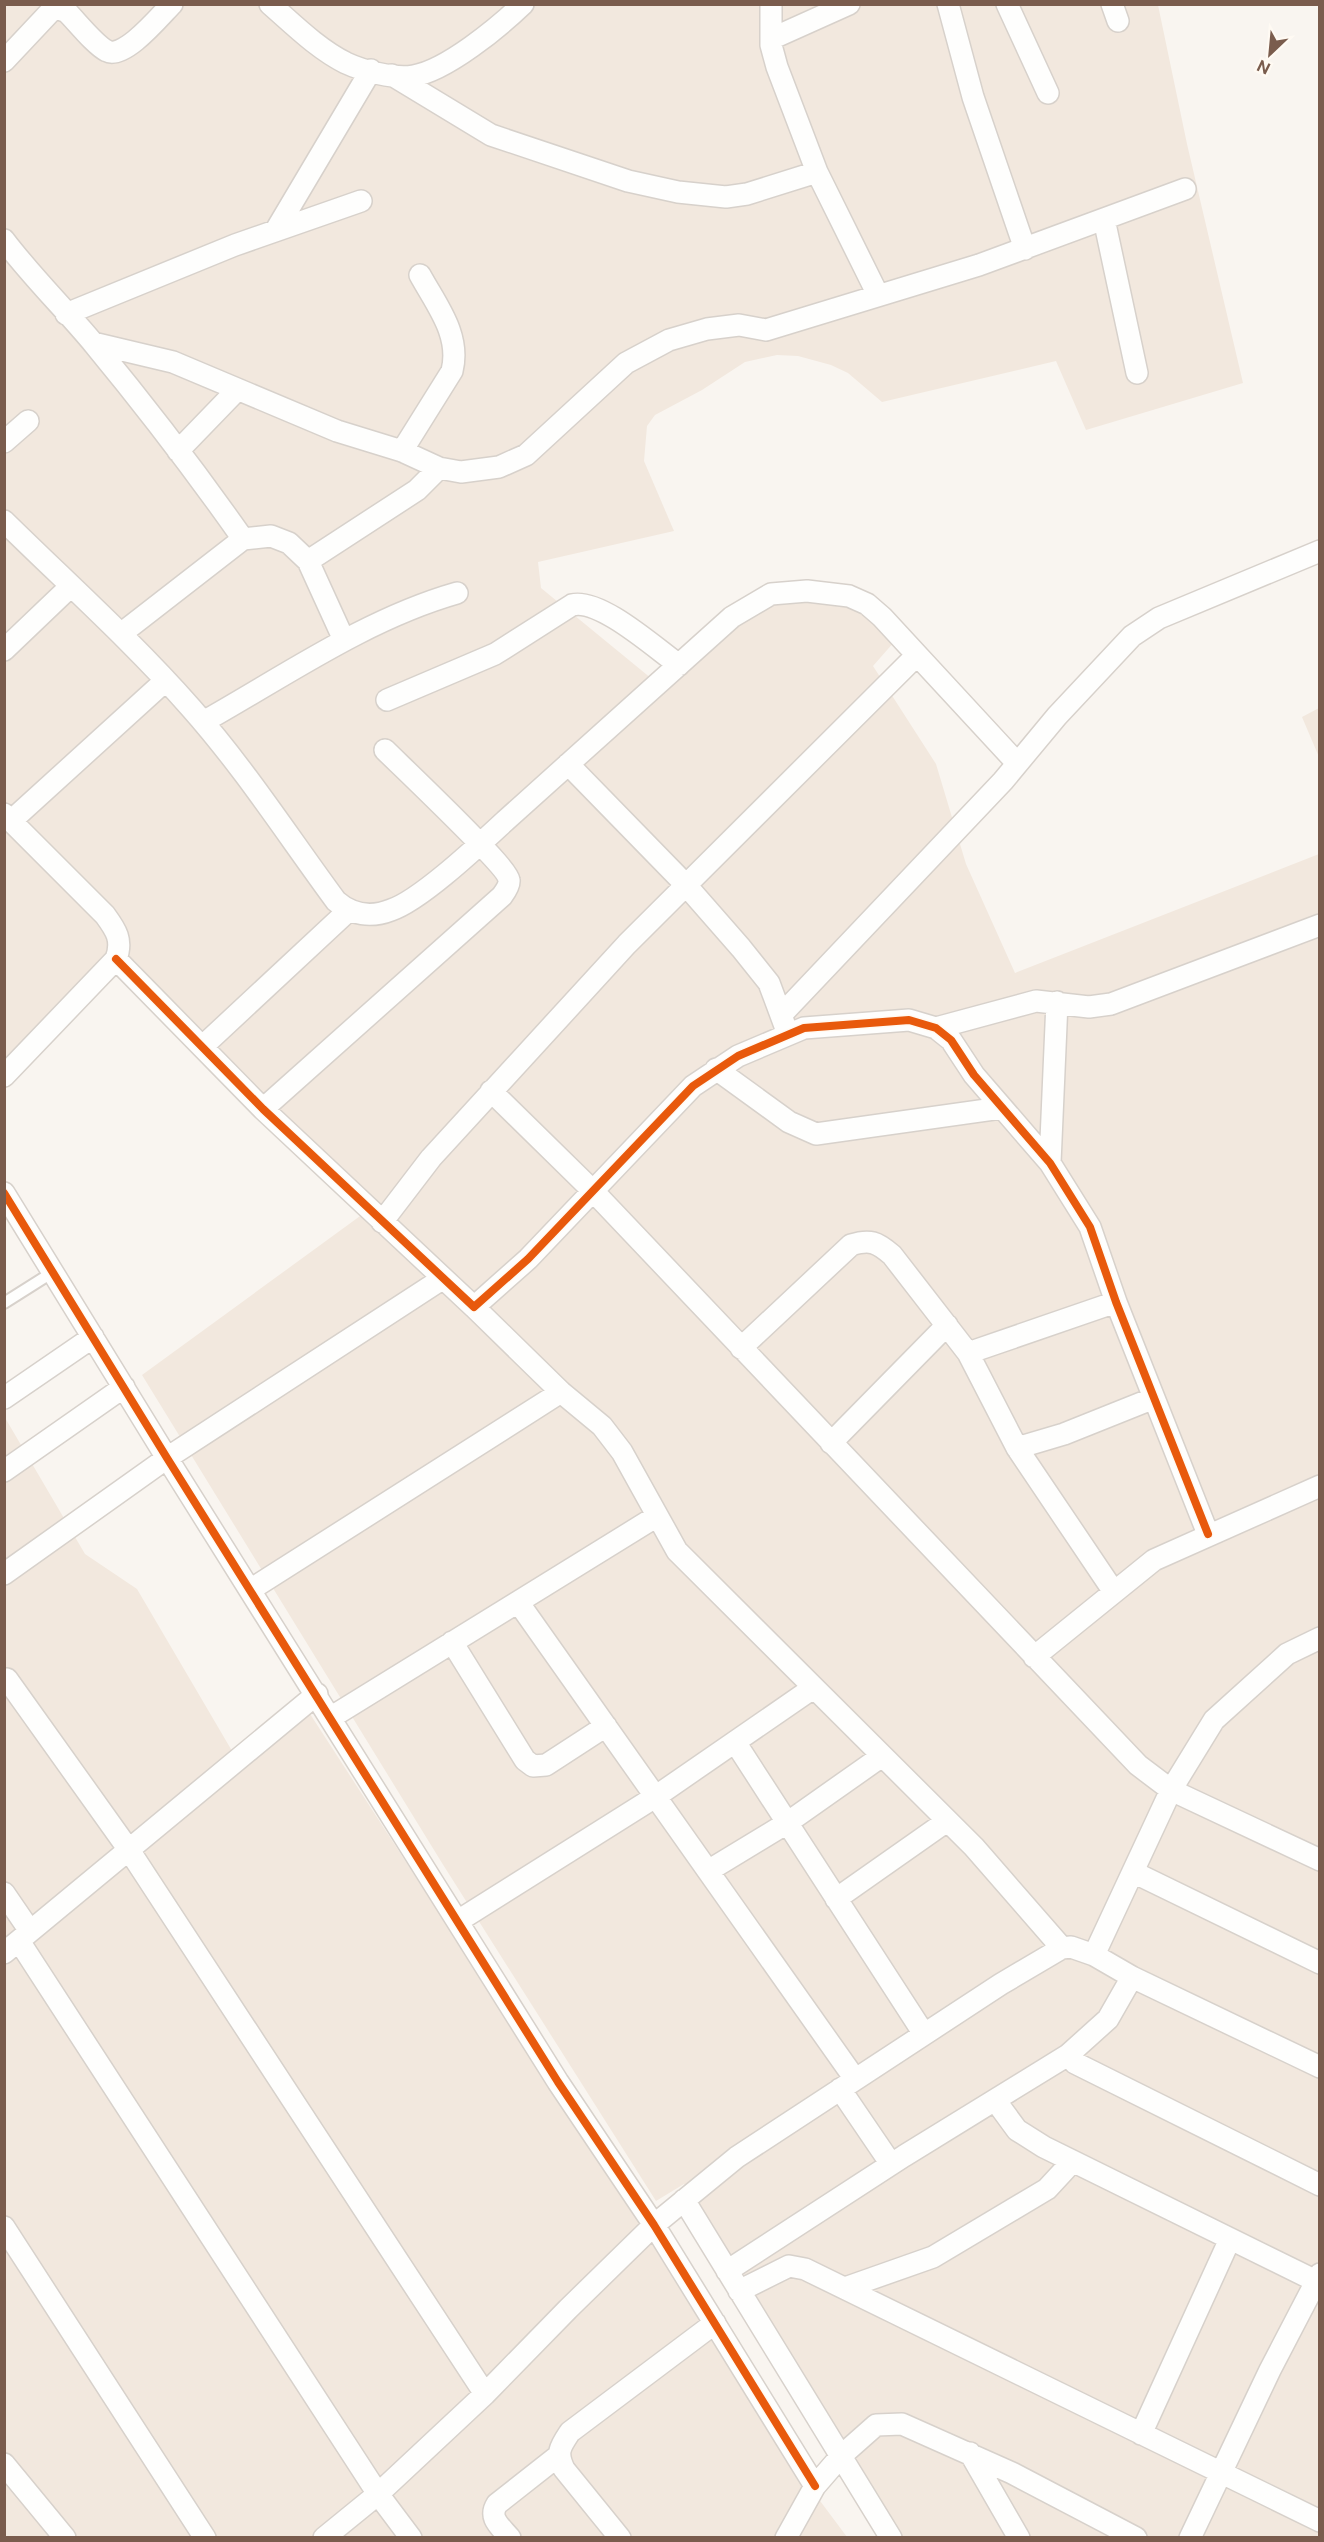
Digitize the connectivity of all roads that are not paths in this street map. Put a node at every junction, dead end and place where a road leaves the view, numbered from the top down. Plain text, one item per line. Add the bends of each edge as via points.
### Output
1 (172, 4) edge
2 (270, 4) edge
3 (523, 4) edge
4 (771, 4) edge
5 (849, 4) edge
6 (948, 4) edge
7 (1007, 4) edge
8 (771, 39) junction
9 (4, 62) edge
10 (371, 70) junction
11 (392, 75) junction
12 (1048, 93) dead end
13 (817, 172) junction
14 (1185, 189) dead end
15 (361, 201) dead end
16 (1104, 219) junction
17 (276, 230) junction
18 (4, 240) edge
19 (1025, 249) junction
20 (420, 275) dead end
21 (878, 295) junction
22 (66, 314) junction
23 (93, 343) junction
24 (1137, 373) dead end
25 (237, 390) junction
26 (28, 421) dead end
27 (4, 442) edge
28 (178, 451) junction
29 (402, 451) junction
30 (439, 468) junction
31 (4, 521) edge
32 (243, 539) junction
33 (1320, 551) edge
34 (308, 561) junction
35 (71, 586) junction
36 (458, 593) dead end
37 (122, 633) junction
38 (344, 640) junction
39 (4, 650) edge
40 (917, 655) junction
41 (679, 665) junction
42 (165, 681) junction
43 (387, 700) dead end
44 (203, 722) junction
45 (385, 750) dead end
46 (568, 764) junction
47 (1017, 764) junction
48 (8, 817) edge
49 (480, 844) junction
50 (685, 884) junction
51 (348, 911) junction
52 (1320, 925) edge
53 (117, 959) junction
54 (1057, 1002) junction
55 (782, 1014) junction
56 (936, 1028) junction
57 (787, 1035) junction
58 (203, 1046) junction
59 (716, 1069) junction
60 (4, 1076) edge
61 (491, 1091) junction
62 (1001, 1108) junction
63 (263, 1109) junction
64 (1050, 1163) junction
65 (593, 1191) junction
66 (4, 1193) edge
67 (382, 1222) junction
68 (53, 1272) junction
69 (442, 1279) junction
70 (1116, 1302) junction
71 (4, 1303) edge
72 (474, 1307) junction
73 (947, 1325) junction
74 (93, 1337) junction
75 (741, 1348) junction
76 (968, 1353) junction
77 (124, 1387) junction
78 (561, 1392) junction
79 (4, 1398) edge
80 (1154, 1398) junction
81 (831, 1443) junction
82 (1017, 1448) junction
83 (167, 1458) junction
84 (4, 1471) edge
85 (1320, 1486) edge
86 (657, 1516) junction
87 (1208, 1534) junction
88 (4, 1574) edge
89 (250, 1590) junction
90 (1114, 1592) junction
91 (518, 1602) junction
92 (1320, 1638) edge
93 (452, 1642) junction
94 (1034, 1657) junction
95 (7, 1679) dead end
96 (813, 1688) junction
97 (317, 1694) junction
98 (330, 1718) junction
99 (606, 1726) junction
100 (735, 1742) junction
101 (882, 1756) junction
102 (1171, 1790) junction
103 (656, 1797) junction
104 (947, 1821) junction
105 (787, 1823) junction
106 (129, 1850) junction
107 (1320, 1860) edge
108 (708, 1871) junction
109 (1133, 1872) junction
110 (4, 1893) edge
111 (836, 1899) junction
112 (458, 1922) junction
113 (18, 1942) edge
114 (1062, 1948) junction
115 (1094, 1955) junction
116 (1320, 1963) edge
117 (1132, 1977) junction
118 (924, 2034) junction
119 (1068, 2055) junction
120 (1320, 2067) edge
121 (847, 2084) junction
122 (995, 2100) junction
123 (1072, 2162) junction
124 (891, 2164) junction
125 (1320, 2185) edge
126 (684, 2200) junction
127 (654, 2225) junction
128 (4, 2228) edge
129 (1230, 2239) junction
130 (727, 2271) junction
131 (1318, 2280) edge
132 (845, 2288) junction
133 (740, 2291) junction
134 (715, 2323) junction
135 (485, 2394) junction
136 (1141, 2434) junction
137 (970, 2453) junction
138 (558, 2456) junction
139 (841, 2456) junction
140 (4, 2464) edge
141 (1221, 2473) junction
142 (815, 2486) junction
143 (378, 2494) junction
144 (1320, 2521) edge
145 (65, 2538) edge
146 (206, 2538) edge
147 (324, 2538) edge
148 (411, 2538) edge
149 (510, 2538) edge
150 (620, 2538) edge
151 (786, 2538) edge
152 (891, 2538) edge
153 (1019, 2538) edge
154 (1136, 2538) edge
155 (1191, 2538) edge

1 - 9 street via 130,46 117,53 107,51 67,12 52,10
2 - 10 street via 318,45 347,63
3 - 11 street via 496,30 431,71 412,77
4 - 8 street
5 - 8 street
6 - 19 street via 973,97
7 - 12 street
8 - 13 street via 777,67
10 - 11 street
10 - 17 street
11 - 13 street via 490,135 628,181 726,197
13 - 21 street
14 - 16 street
15 - 17 street
16 - 19 street
16 - 24 street
17 - 22 street
18 - 22 street
19 - 21 street
20 - 29 street via 451,329 456,356 452,371
21 - 30 street via 766,330 739,325 718,327 669,340 626,363 526,455 499,467 462,472
22 - 23 street
23 - 25 street via 173,362
23 - 28 street
25 - 28 street
25 - 29 street via 337,431
26 - 27 street
28 - 32 street
29 - 30 street
30 - 34 street via 417,490
31 - 35 street
32 - 34 street via 271,536 289,543
32 - 37 street
33 - 47 street via 1159,618 1132,636
34 - 38 street
35 - 37 street
35 - 39 street
36 - 38 street via 418,604
37 - 42 street
38 - 44 street
40 - 41 street via 867,604 849,596 782,592 771,594 732,617
40 - 47 street
40 - 50 street
41 - 43 street via 604,612 580,603 495,654
41 - 46 street
42 - 44 street
42 - 48 street
44 - 51 street via 250,778 336,901
45 - 49 street
46 - 49 street
46 - 50 street
47 - 55 street
48 - 53 street via 116,929 121,945
49 - 51 street via 392,910 364,915
49 - 63 street via 508,876 509,885 502,896
50 - 55 street via 769,983
50 - 61 street
51 - 58 street
52 - 54 street via 1111,1004 1089,1007
53 - 58 street
53 - 60 street
54 - 56 street via 1036,1001
54 - 64 street
55 - 57 street
56 - 57 street via 909,1020 804,1028
56 - 62 street via 951,1041
57 - 59 street
58 - 63 street
59 - 62 street via 789,1122 816,1134
59 - 65 street via 693,1086
61 - 65 street
61 - 67 street via 431,1158
62 - 64 street
63 - 67 street
64 - 70 street via 1090,1227
65 - 72 street via 528,1259
65 - 75 street
66 - 68 street
67 - 69 street
68 - 71 lane
68 - 74 street
69 - 72 street
69 - 83 street
70 - 76 street
70 - 80 street
72 - 78 street
73 - 75 street via 892,1255 867,1240 851,1245
73 - 76 street
73 - 81 street
74 - 77 street
74 - 79 street
75 - 81 street
76 - 82 street
77 - 83 street
77 - 84 street
78 - 86 street via 603,1426
78 - 89 street
80 - 82 street
80 - 87 street
81 - 94 street
82 - 90 street
83 - 88 street
83 - 89 street
85 - 87 street
86 - 91 street
86 - 96 street via 676,1551
87 - 90 street via 1154,1560
89 - 97 street
90 - 94 street
91 - 93 street
91 - 99 street
92 - 102 street via 1287,1654 1215,1720
93 - 98 street
93 - 99 street via 525,1760 533,1766 546,1765
94 - 102 street via 1138,1765
95 - 106 street
96 - 100 street
96 - 101 street
97 - 98 street
97 - 106 street
98 - 112 street
99 - 103 street
100 - 103 street
100 - 105 street
101 - 104 street
101 - 105 street
102 - 107 street
102 - 109 street
103 - 108 street
103 - 112 street
104 - 111 street
104 - 114 street
105 - 108 street
105 - 111 street
106 - 113 street
106 - 135 street
108 - 121 street
109 - 115 street
109 - 116 street
110 - 113 street
111 - 118 street
112 - 127 street
113 - 143 street
114 - 115 street
114 - 118 street
115 - 117 street
117 - 119 street via 1108,2019
117 - 120 street
118 - 121 street
119 - 122 street
119 - 125 street via 1076,2063
121 - 124 street
121 - 126 street via 737,2157
122 - 123 street via 1017,2130
122 - 124 street
123 - 129 street
123 - 132 street via 1047,2189 933,2257
124 - 130 street
126 - 127 street
126 - 130 street
127 - 134 street
127 - 135 street
128 - 146 street
129 - 131 street
129 - 136 street
130 - 133 street
131 - 141 street
132 - 133 street via 805,2269 789,2266
132 - 136 street
133 - 139 street
134 - 138 street via 570,2432 559,2447
134 - 142 street
135 - 143 street
136 - 141 street
137 - 139 street via 902,2424 876,2425
137 - 153 street
137 - 154 street
138 - 149 street via 497,2504 494,2519
138 - 150 street via 564,2469
139 - 142 street
139 - 152 street
140 - 145 street
141 - 144 street
141 - 155 street
142 - 151 street
143 - 147 street
143 - 148 street

